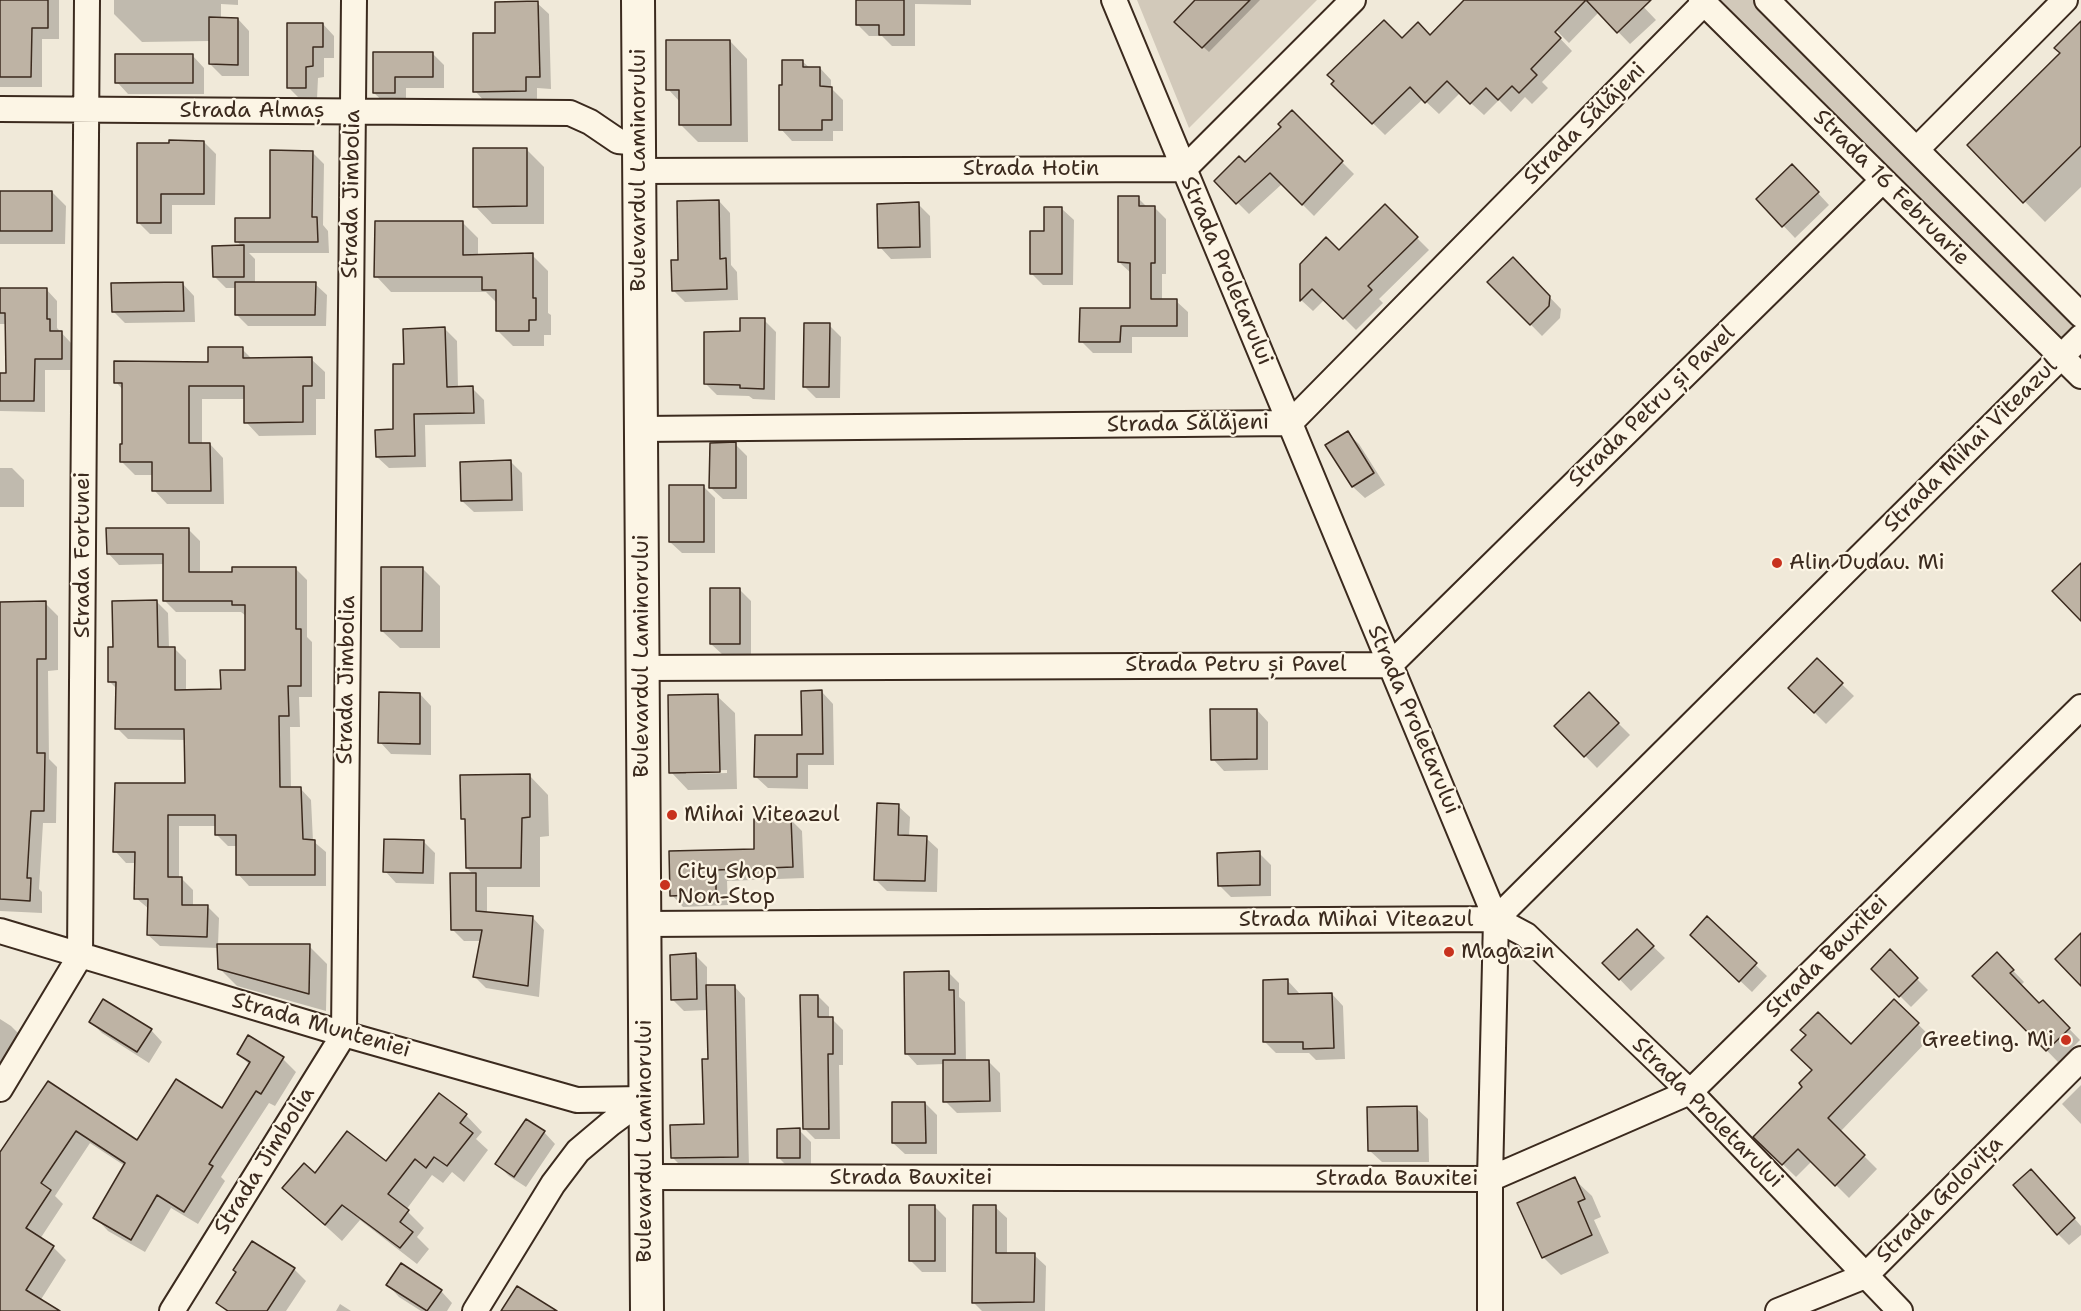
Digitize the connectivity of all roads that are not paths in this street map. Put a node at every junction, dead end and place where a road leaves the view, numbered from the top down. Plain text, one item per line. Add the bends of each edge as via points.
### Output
1 (87, 0) edge
2 (354, 0) edge
3 (638, 0) edge
4 (1114, 0) edge
5 (1353, 0) edge
6 (1767, 0) edge
7 (2065, 0) edge
8 (1703, 2) edge
9 (0, 109) edge
10 (87, 110) junction
11 (352, 112) junction
12 (1917, 149) junction
13 (639, 157) junction
14 (1184, 169) junction
15 (1883, 180) junction
16 (2081, 315) edge
17 (2081, 337) edge
18 (2062, 356) junction
19 (2081, 376) edge
20 (1290, 423) junction
21 (641, 429) junction
22 (1390, 665) junction
23 (642, 668) junction
24 (2081, 706) edge
25 (1496, 919) junction
26 (644, 924) junction
27 (0, 932) edge
28 (80, 956) junction
29 (344, 1034) junction
30 (2081, 1059) edge
31 (0, 1089) edge
32 (1690, 1092) junction
33 (644, 1099) junction
34 (645, 1177) junction
35 (1490, 1179) junction
36 (1864, 1276) junction
37 (172, 1311) edge
38 (474, 1311) edge
39 (647, 1311) edge
40 (1490, 1311) edge
41 (1779, 1311) edge
42 (1900, 1311) edge

1 - 10 street, Strada Fortunei
2 - 11 street, Strada Jimbolia
3 - 13 street, Bulevardul Laminorului
4 - 14 street, Strada Proletarului
5 - 14 street
6 - 12 street, Strada 16 Februarie
7 - 12 street
8 - 15 street, Strada 16 Februarie
8 - 20 street, Strada Sălăjeni
9 - 10 street, Strada Almaș
10 - 11 street, Strada Almaș
10 - 28 street, Strada Fortunei
11 - 13 street, Strada Almaș via 570,113 590,122
11 - 29 street, Strada Jimbolia
12 - 16 street, Strada 16 Februarie
13 - 14 street, Strada Hotin
13 - 21 street, Bulevardul Laminorului
14 - 20 street, Strada Proletarului
15 - 18 street, Strada 16 Februarie
15 - 22 street, Strada Petru și Pavel
17 - 18 street, Strada Mihai Viteazul
18 - 19 street, Strada 16 Februarie
18 - 25 street, Strada Mihai Viteazul
20 - 21 street, Strada Sălăjeni
20 - 22 street, Strada Proletarului
21 - 23 street, Bulevardul Laminorului
22 - 23 street, Strada Petru și Pavel
22 - 25 street, Strada Proletarului
23 - 26 street, Bulevardul Laminorului
24 - 32 street, Strada Bauxitei
25 - 26 street, Strada Mihai Viteazul
25 - 32 street, Strada Proletarului via 1526,935
25 - 35 street
26 - 33 street, Bulevardul Laminorului
27 - 28 street, Strada Munteniei
28 - 29 street, Strada Munteniei
28 - 31 street
29 - 33 street, Strada Munteniei via 578,1100
29 - 37 street, Strada Jimbolia
30 - 36 street, Strada Golovița
32 - 35 street, Strada Bauxitei
32 - 36 street, Strada Proletarului
33 - 34 street, Bulevardul Laminorului
33 - 38 street via 578,1151
34 - 35 street, Strada Bauxitei
34 - 39 street, Bulevardul Laminorului
35 - 40 street
36 - 41 street, Strada Golovița
36 - 42 street, Strada Proletarului

